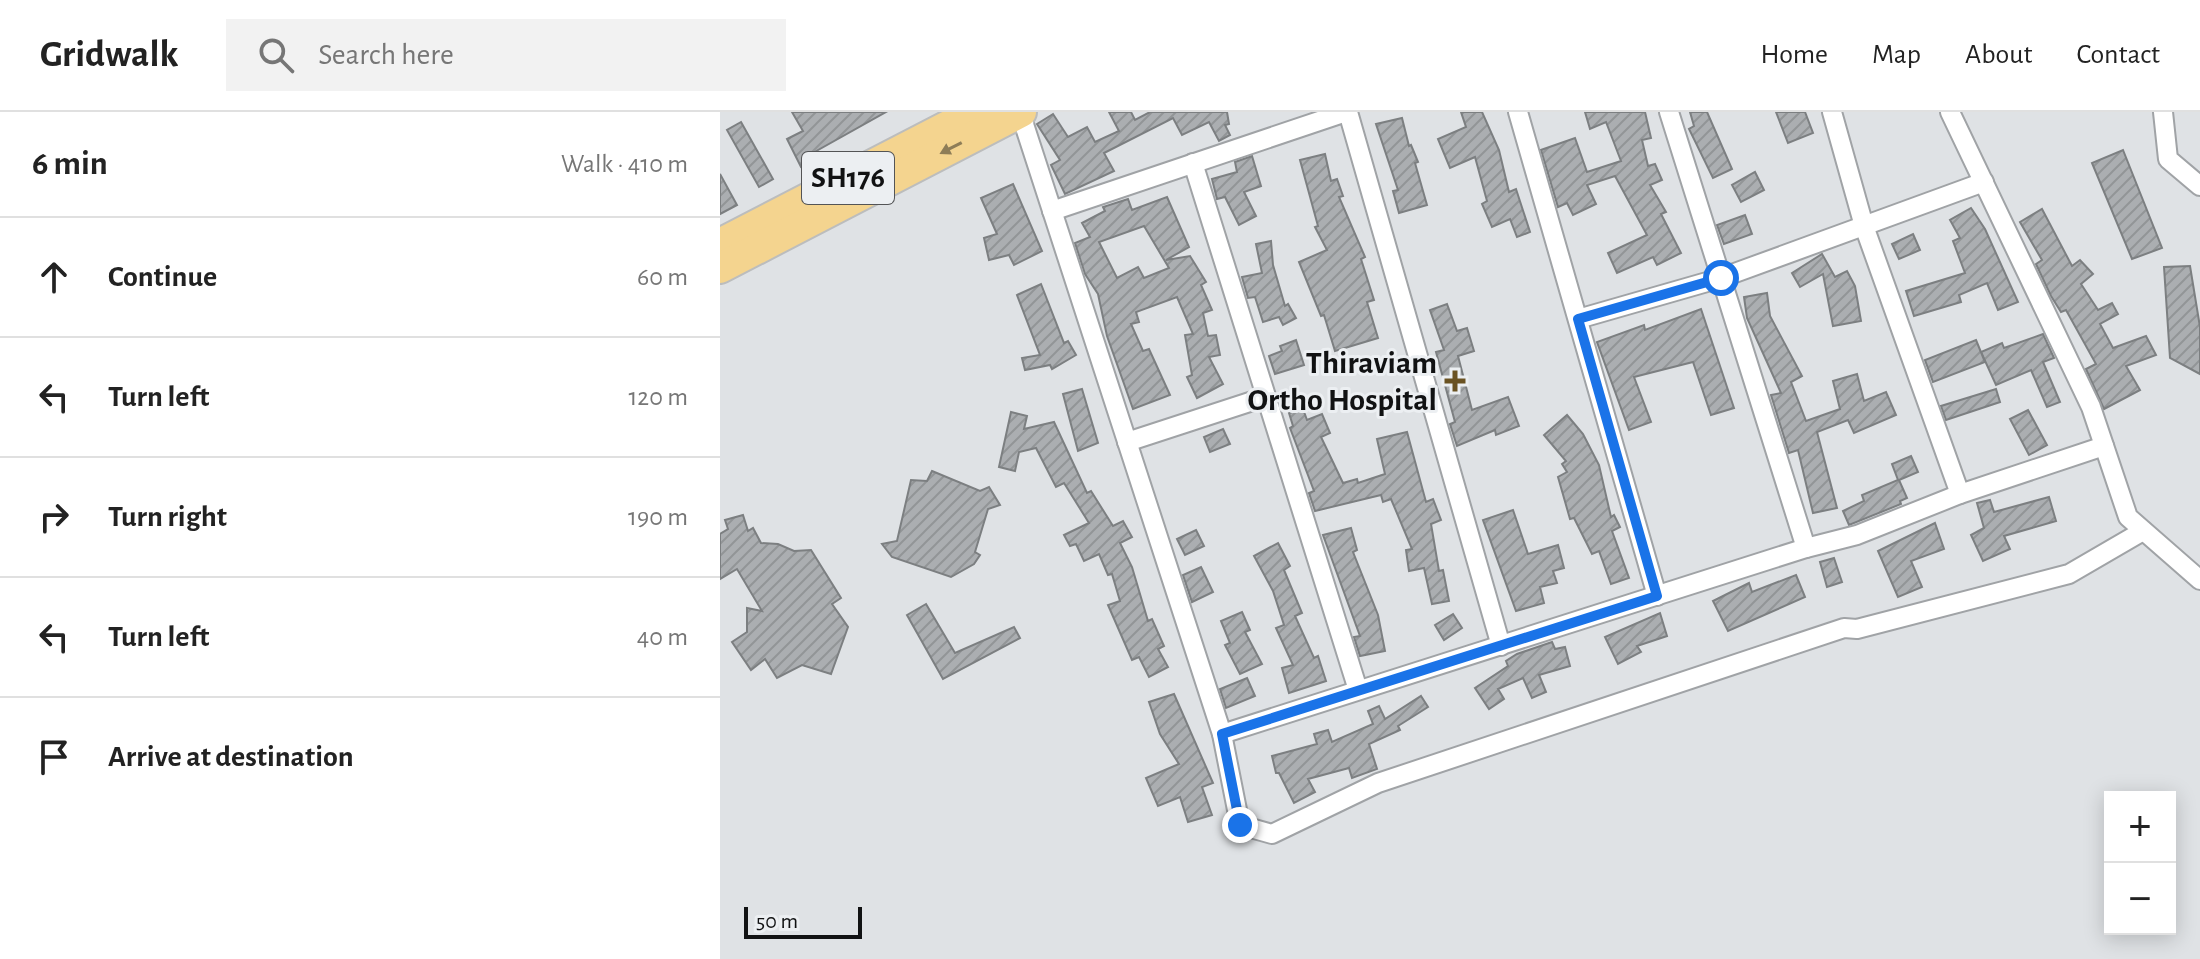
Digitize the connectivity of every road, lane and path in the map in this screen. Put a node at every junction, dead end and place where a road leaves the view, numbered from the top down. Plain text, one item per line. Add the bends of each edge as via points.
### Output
1 (975, 112) edge
2 (1021, 112) edge
3 (1347, 112) edge
4 (1518, 112) edge
5 (1669, 112) edge
6 (1832, 112) edge
7 (1950, 112) edge
8 (2163, 112) edge
9 (1193, 163) junction
10 (1984, 182) junction
11 (2200, 186) edge
12 (1052, 211) junction
13 (1864, 226) junction
14 (722, 257) edge
15 (1721, 278) junction
16 (1578, 319) junction
17 (1265, 397) junction
18 (1127, 442) junction
19 (2104, 446) junction
20 (1960, 494) junction
21 (2143, 531) junction
22 (1806, 548) junction
23 (2200, 580) edge
24 (1657, 596) junction
25 (1501, 646) junction
26 (1358, 690) junction
27 (1222, 734) junction

1 - 14 main road, SH176
2 - 12 street
2 -> 14 main road
3 - 9 street
3 - 25 street
4 - 16 street
5 - 15 street
6 - 13 street
7 - 10 street
8 - 11 street via 2168,159
9 - 12 street
9 - 17 street
10 - 13 street
10 - 19 street via 2091,407
12 - 18 street
13 - 15 street
13 - 20 street
15 - 16 street
15 - 22 street
16 - 24 street
17 - 18 street
17 - 26 street
18 - 27 street
19 - 20 street
19 - 21 street via 2128,517
20 - 22 street via 1857,535
21 - 23 street
21 - 27 street via 2069,574 1857,629 1844,628 1378,783 1272,834 1240,825
22 - 24 street
24 - 25 street
25 - 26 street
26 - 27 street

